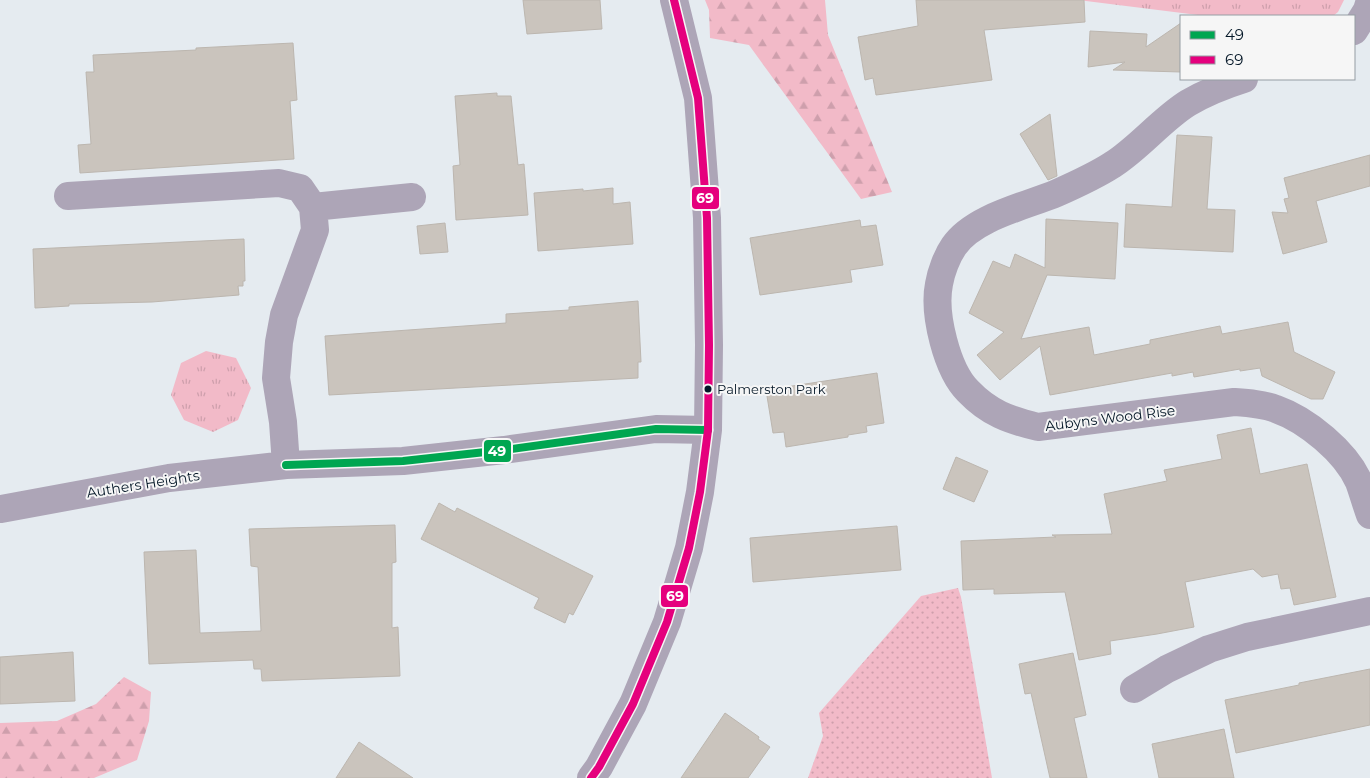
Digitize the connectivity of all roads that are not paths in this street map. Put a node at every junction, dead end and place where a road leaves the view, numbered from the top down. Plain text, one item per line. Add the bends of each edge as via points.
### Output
1 (674, 0) edge
2 (1370, 0) edge
3 (1355, 29) edge
4 (1242, 80) edge
5 (68, 196) dead end
6 (412, 197) dead end
7 (313, 207) junction
8 (708, 430) junction
9 (286, 465) junction
10 (1, 509) edge
11 (1370, 515) edge
12 (1370, 610) edge
13 (1134, 689) dead end
14 (591, 778) edge

1 - 8 street via 698,98 706,208
2 - 3 street
4 - 11 street, Aubyns Wood Rise via 1188,103 1112,165 972,228 954,245 938,286 942,336 952,369 967,391 986,408 1011,421 1038,427 1234,402 1276,409 1310,427 1343,458 1358,481
5 - 7 street via 279,183 300,188
6 - 7 street
7 - 9 street via 315,230 284,315 279,342 276,378
8 - 9 street, Authers Heights via 656,429 403,461
8 - 14 street via 689,548 667,622 633,704
9 - 10 street, Authers Heights via 169,478
12 - 13 street via 1209,648

